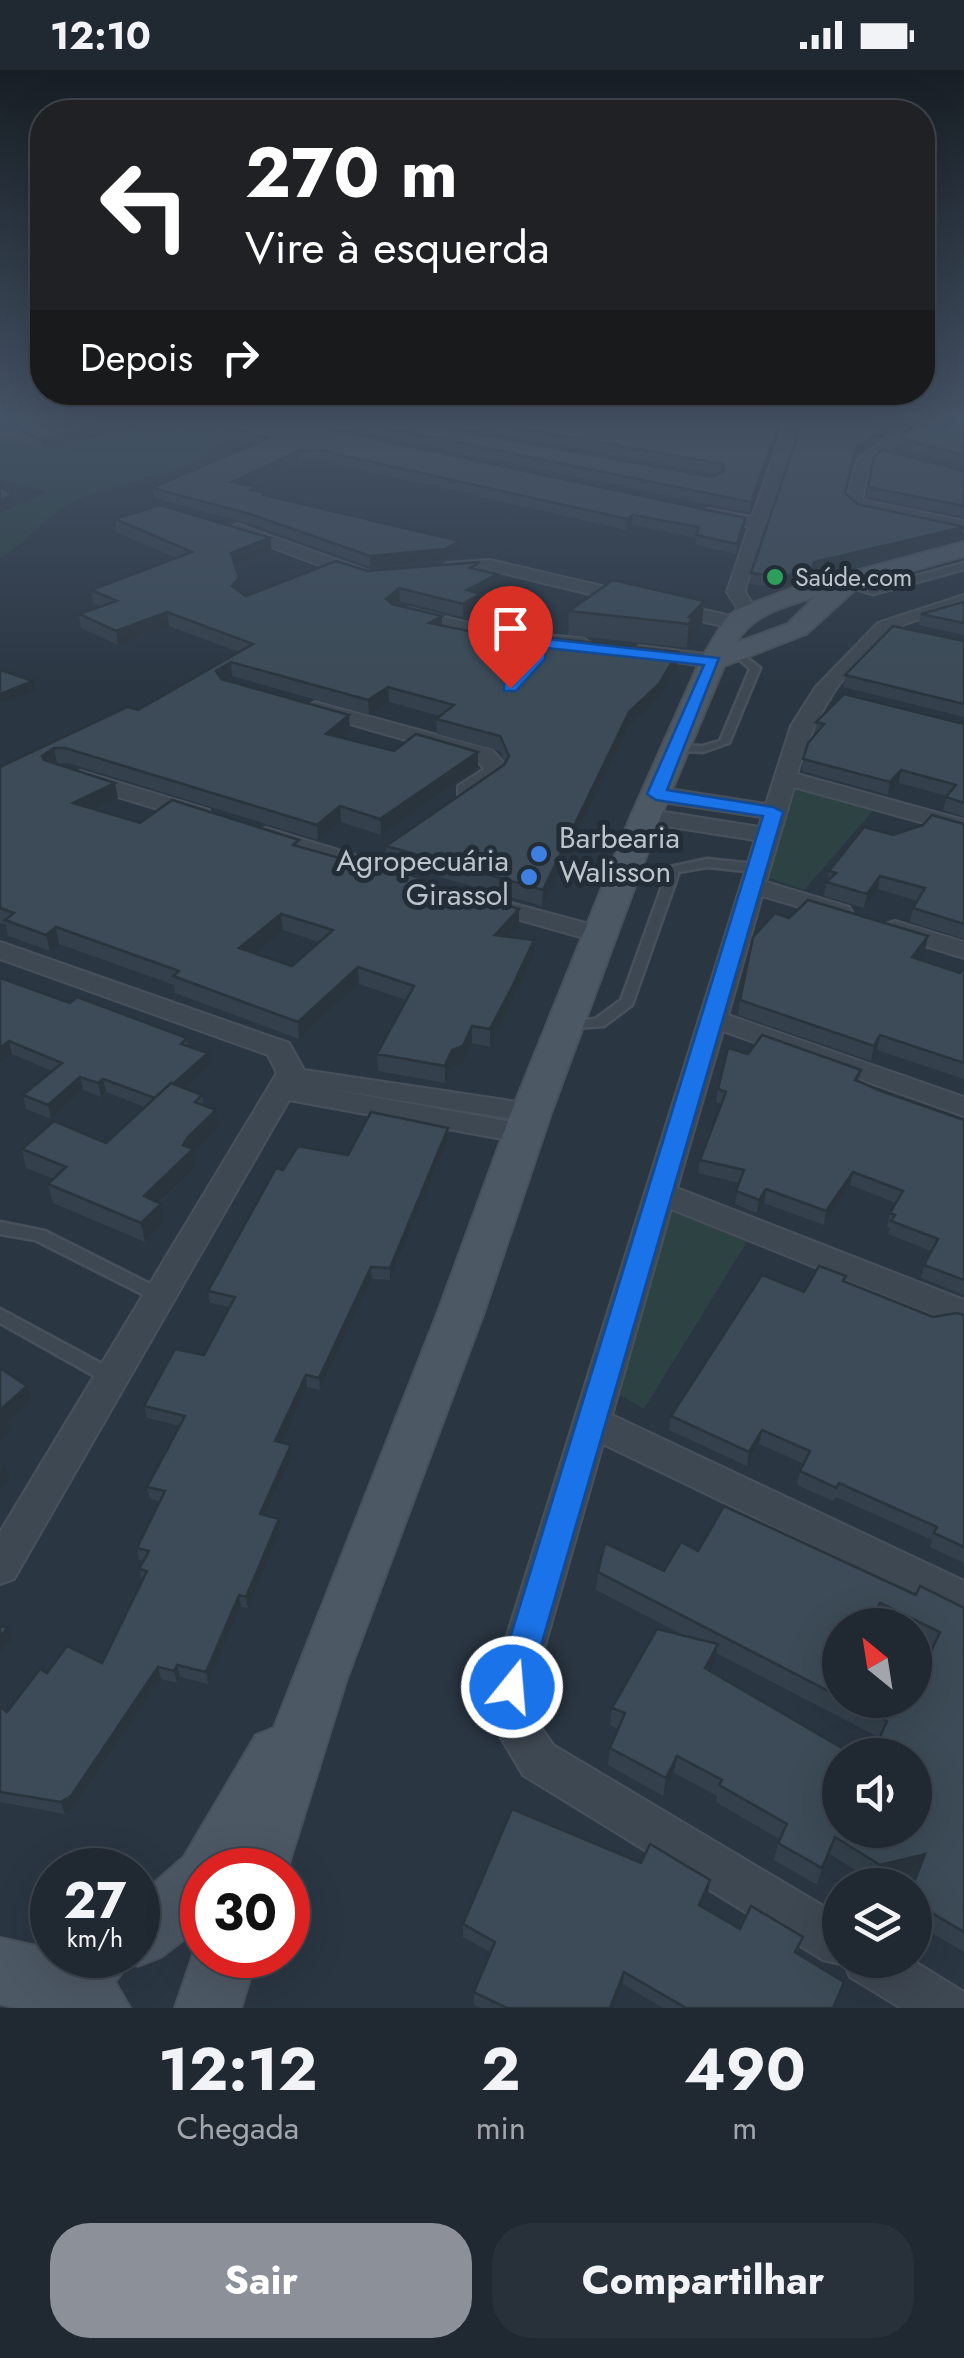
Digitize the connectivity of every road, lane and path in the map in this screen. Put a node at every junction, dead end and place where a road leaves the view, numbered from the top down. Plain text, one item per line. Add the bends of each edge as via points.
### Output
1 (761, 509) edge
2 (880, 509) edge
3 (686, 510) edge
4 (756, 523) junction
5 (225, 525) edge
6 (964, 526) edge
7 (964, 549) edge
8 (335, 565) junction
9 (964, 566) edge
10 (424, 572) edge
11 (299, 578) edge
12 (388, 578) edge
13 (853, 581) junction
14 (964, 600) edge
15 (777, 602) junction
16 (399, 610) edge
17 (813, 614) junction
18 (886, 627) junction
19 (734, 629) junction
20 (917, 634) edge
21 (538, 642) junction
22 (510, 688) edge
23 (285, 700) edge
24 (59, 772) edge
25 (783, 777) junction
26 (449, 803) edge
27 (651, 805) junction
28 (770, 824) junction
29 (964, 827) edge
30 (390, 843) edge
31 (360, 864) junction
32 (753, 876) junction
33 (417, 881) edge
34 (454, 893) edge
35 (602, 934) junction
36 (0, 950) edge
37 (964, 950) edge
38 (711, 1018) junction
39 (566, 1026) junction
40 (287, 1082) junction
41 (964, 1107) edge
42 (528, 1123) junction
43 (660, 1193) junction
44 (0, 1228) edge
45 (161, 1296) junction
46 (964, 1314) edge
47 (0, 1315) edge
48 (114, 1378) junction
49 (591, 1422) junction
50 (0, 1567) edge
51 (964, 1600) edge
52 (320, 1678) junction
53 (223, 1848) edge
54 (263, 1848) edge
55 (180, 1904) edge
56 (160, 1920) edge
57 (822, 1933) edge
58 (217, 1978) edge
59 (897, 1978) edge
60 (208, 2008) edge
61 (946, 2008) edge

1 - 4 street
2 - 6 street
3 - 4 street
4 - 19 street
5 - 8 street
7 - 13 main road
8 - 11 street
8 - 12 street
9 - 13 lane via 873,591
10 - 19 street via 490,565
13 - 15 main road
13 - 17 main road
14 - 18 street
15 - 17 main road
15 - 19 main road
16 - 21 street
17 - 19 main road via 779,638
18 - 20 street
18 - 25 street via 801,726
19 - 21 street via 606,647
19 - 27 main road
21 - 22 street via 539,656
23 - 26 street via 491,760 494,772
24 - 31 street
25 - 28 street
25 - 29 street
27 - 28 street
27 - 35 main road
28 - 32 street
30 - 31 street
31 - 33 street
32 - 37 street
32 - 38 street
32 - 39 lane via 707,863 674,870 627,1002 600,1023
34 - 35 street
35 - 39 main road
36 - 40 street via 278,1049
38 - 41 street
38 - 43 street
39 - 42 main road
40 - 42 street
40 - 45 street
42 - 52 main road
43 - 46 street
43 - 49 street
44 - 45 lane via 39,1235
45 - 48 street
47 - 48 lane
48 - 50 street
49 - 51 street
49 - 57 street via 512,1687 522,1738 538,1760
52 - 53 main road
52 - 54 main road
55 - 56 main road
58 - 60 main road
59 - 61 street

